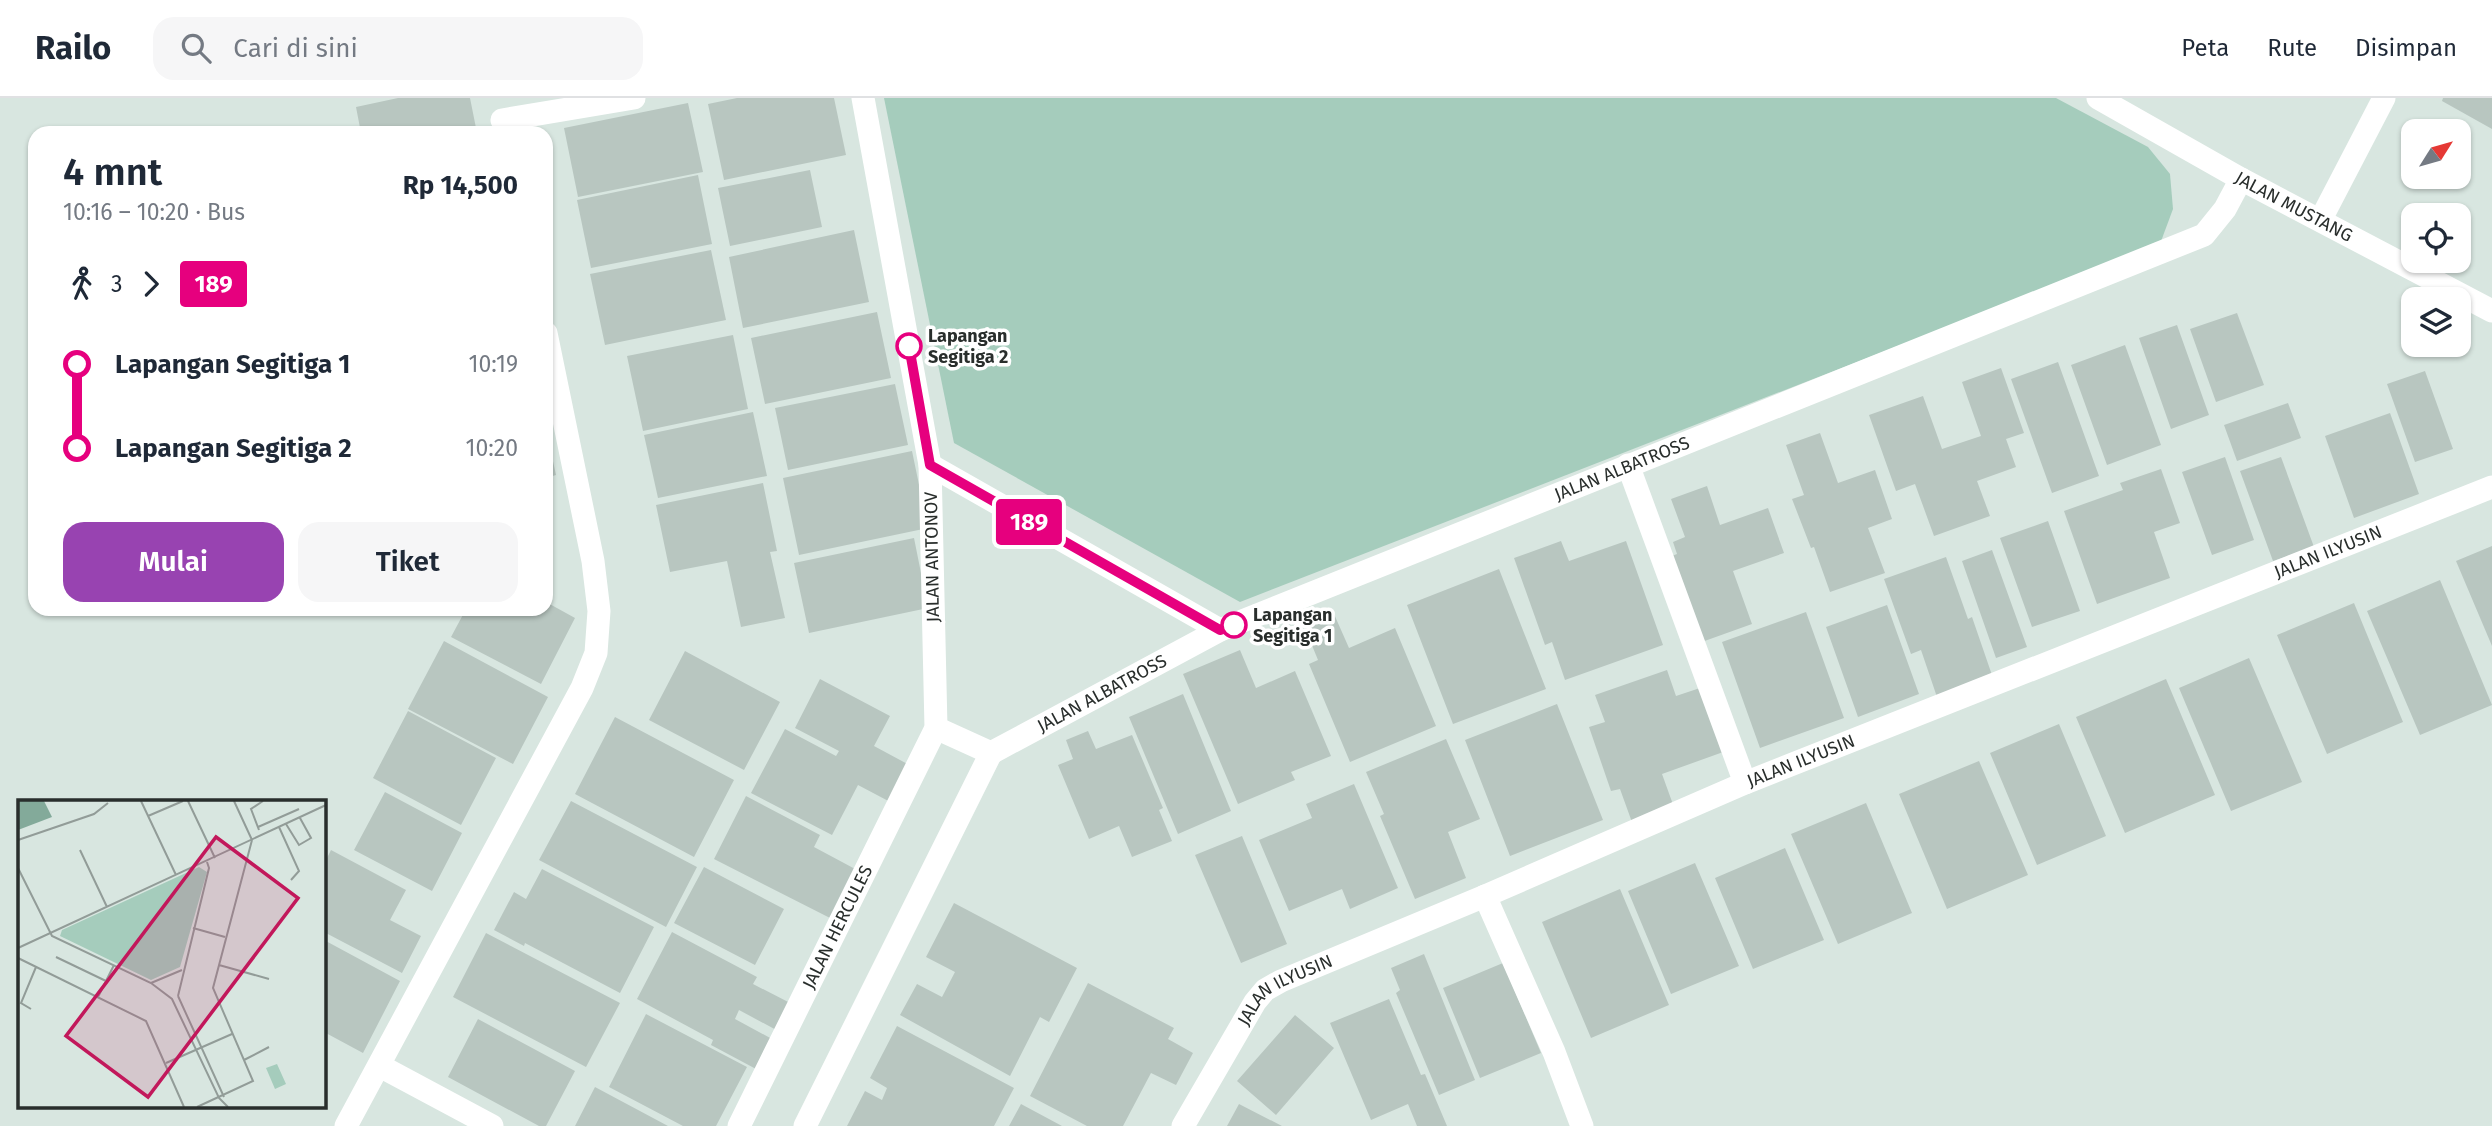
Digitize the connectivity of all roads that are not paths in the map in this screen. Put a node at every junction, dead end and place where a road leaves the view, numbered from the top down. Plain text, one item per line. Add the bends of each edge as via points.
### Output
1 (634, 98) edge
2 (863, 98) edge
3 (2098, 98) edge
4 (2384, 98) edge
5 (502, 117) edge
6 (2241, 179) junction
7 (2321, 219) junction
8 (2492, 311) edge
9 (553, 368) edge
10 (930, 465) junction
11 (1628, 465) junction
12 (2492, 487) edge
13 (1220, 630) junction
14 (936, 728) junction
15 (991, 753) junction
16 (1745, 783) junction
17 (1485, 896) junction
18 (380, 1066) junction
19 (346, 1126) edge
20 (492, 1126) edge
21 (739, 1126) edge
22 (806, 1126) edge
23 (1183, 1126) edge
24 (1582, 1126) edge

1 - 5 lane
2 - 10 lane, JALAN ANTONOV
3 - 6 lane, JALAN MUSTANG
4 - 7 lane
6 - 7 lane, JALAN MUSTANG
6 - 11 lane, JALAN ALBATROSS via 2204,235
7 - 8 lane, JALAN MUSTANG
9 - 18 lane via 593,561 599,611 596,653 582,688
10 - 13 lane
10 - 14 lane, JALAN ANTONOV
11 - 13 lane, JALAN ALBATROSS
11 - 16 lane
12 - 16 lane, JALAN ILYUSIN
13 - 15 lane, JALAN ALBATROSS
14 - 15 lane
14 - 21 lane, JALAN HERCULES
15 - 22 lane
16 - 17 lane, JALAN ILYUSIN
17 - 23 lane, JALAN ILYUSIN via 1265,990
17 - 24 lane
18 - 19 lane
18 - 20 lane

